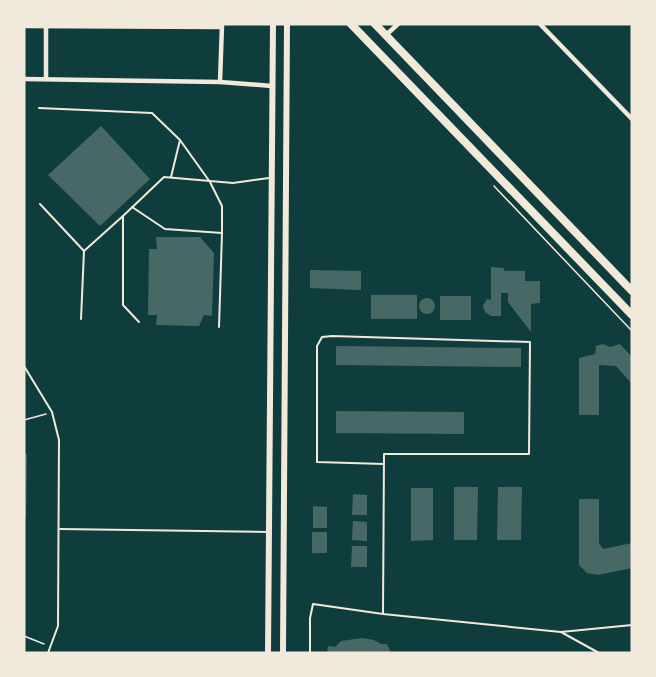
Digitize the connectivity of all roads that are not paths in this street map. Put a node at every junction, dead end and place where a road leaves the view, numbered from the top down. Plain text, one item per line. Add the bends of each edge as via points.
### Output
1 (273, 24) edge
2 (287, 24) edge
3 (351, 24) edge
4 (375, 24) edge
5 (398, 24) edge
6 (540, 24) edge
7 (46, 25) edge
8 (133, 25) edge
9 (222, 25) edge
10 (24, 26) edge
11 (386, 35) junction
12 (46, 78) junction
13 (24, 79) edge
14 (220, 82) junction
15 (272, 86) junction
16 (39, 108) dead end
17 (632, 119) edge
18 (180, 140) junction
19 (171, 177) junction
20 (272, 177) junction
21 (210, 182) junction
22 (40, 204) dead end
23 (132, 207) junction
24 (123, 216) junction
25 (222, 233) junction
26 (84, 251) junction
27 (632, 291) edge
28 (632, 315) edge
29 (81, 319) dead end
30 (139, 322) dead end
31 (219, 327) dead end
32 (24, 366) edge
33 (384, 464) junction
34 (60, 529) junction
35 (269, 532) junction
36 (383, 614) junction
37 (632, 625) edge
38 (561, 633) junction
39 (48, 653) edge
40 (268, 653) edge
41 (283, 653) edge
42 (310, 653) edge
43 (598, 653) edge

1 - 15 main road
2 - 41 main road
3 - 28 highway
4 - 11 highway
5 - 11 street
6 - 17 street
7 - 8 street
7 - 10 street
7 - 12 street
8 - 9 street
9 - 14 street
11 - 27 highway
12 - 13 street
12 - 14 street
14 - 15 street
15 - 20 main road
16 - 18 lane via 152,113
18 - 19 lane
18 - 21 lane
19 - 21 lane
19 - 23 lane via 164,177
20 - 21 lane
20 - 35 main road
21 - 25 lane via 222,206
22 - 26 lane
23 - 24 lane
23 - 25 lane via 165,229
24 - 26 lane
24 - 30 lane via 123,305
25 - 31 lane
26 - 29 lane
32 - 34 lane via 52,412 59,440
33 - 33 lane via 384,454 529,454 530,342 322,337 317,346 317,462
33 - 36 lane
34 - 35 lane
34 - 39 lane via 58,626
35 - 40 main road
36 - 38 lane
36 - 42 lane via 313,604
37 - 38 lane
38 - 43 lane

